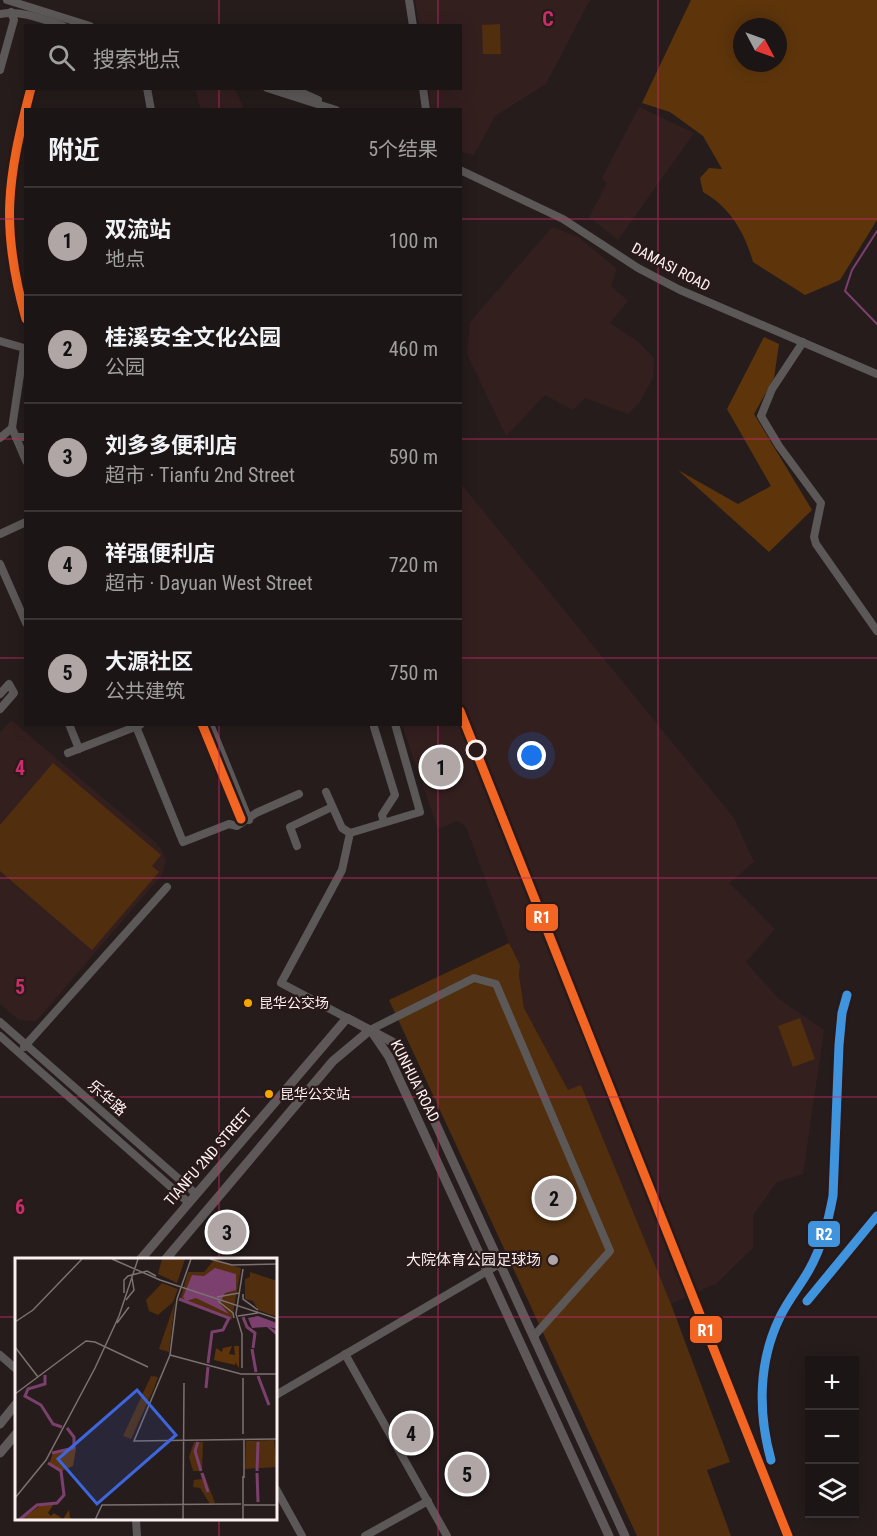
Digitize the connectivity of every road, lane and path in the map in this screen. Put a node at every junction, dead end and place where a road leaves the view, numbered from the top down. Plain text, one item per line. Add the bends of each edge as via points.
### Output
1 (7, 0) edge
2 (409, 0) edge
3 (11, 12) junction
4 (0, 14) edge
5 (30, 15) junction
6 (45, 24) edge
7 (57, 24) edge
8 (84, 24) edge
9 (413, 24) edge
10 (0, 70) edge
11 (147, 90) edge
12 (273, 90) edge
13 (295, 90) edge
14 (423, 90) edge
15 (151, 108) edge
16 (331, 108) edge
17 (333, 108) edge
18 (426, 108) edge
19 (462, 171) edge
20 (0, 341) edge
21 (803, 342) junction
22 (877, 374) edge
23 (12, 428) junction
24 (24, 436) edge
25 (16, 437) junction
26 (0, 438) edge
27 (24, 456) edge
28 (24, 523) edge
29 (0, 534) edge
30 (0, 564) edge
31 (24, 618) edge
32 (877, 632) edge
33 (0, 694) edge
34 (0, 709) edge
35 (70, 726) edge
36 (135, 726) edge
37 (137, 726) edge
38 (211, 726) edge
39 (396, 726) edge
40 (374, 727) dead end
41 (80, 749) junction
42 (68, 753) dead end
43 (326, 792) dead end
44 (299, 794) dead end
45 (332, 807) junction
46 (249, 820) junction
47 (384, 822) junction
48 (350, 833) junction
49 (297, 846) dead end
50 (167, 887) dead end
51 (347, 1018) junction
52 (0, 1022) edge
53 (370, 1030) junction
54 (0, 1036) edge
55 (27, 1045) junction
56 (19, 1053) junction
57 (196, 1194) junction
58 (189, 1203) junction
59 (142, 1258) edge
60 (168, 1258) edge
61 (501, 1263) junction
62 (488, 1269) junction
63 (534, 1336) junction
64 (345, 1354) junction
65 (0, 1355) edge
66 (15, 1368) edge
67 (278, 1394) edge
68 (15, 1405) edge
69 (0, 1424) edge
70 (15, 1435) edge
71 (0, 1453) edge
72 (278, 1493) edge
73 (428, 1501) junction
74 (136, 1521) edge
75 (137, 1536) edge
76 (302, 1536) edge
77 (365, 1536) edge
78 (447, 1536) edge
79 (609, 1536) edge
80 (625, 1536) edge

1 - 8 street
2 - 9 street
3 - 4 street
3 - 5 street
3 - 10 street via 14,20
5 - 6 street
5 - 7 street
11 - 15 street
12 - 16 street
13 - 17 street
14 - 18 street
19 - 21 street, DAMASI ROAD via 563,219 638,268 681,290
20 - 23 street via 24,348
21 - 22 street, DAMASI ROAD
21 - 32 street via 772,389 761,416 821,503 816,544
23 - 25 street
23 - 26 street
24 - 25 street
25 - 27 street
28 - 29 street
30 - 31 street
33 - 34 street via 9,684 14,693
35 - 41 street
36 - 41 street
37 - 46 street via 183,842
38 - 46 street
39 - 47 street via 420,812
40 - 47 street via 396,795 382,815
41 - 42 street
43 - 45 street
44 - 46 street
45 - 48 street via 342,828
45 - 49 street via 290,827
47 - 48 street
48 - 51 street via 342,870 281,983
50 - 55 street
51 - 53 main road
51 - 57 main road, TIANFU 2ND STREET
52 - 55 street, 乐华路
53 - 60 main road via 333,1061
53 - 61 main road, KUNHUA ROAD via 400,1046
53 - 62 main road, KUNHUA ROAD via 388,1057
53 - 63 street via 474,978 496,984 610,1251
54 - 56 street, 乐华路
55 - 56 street
55 - 57 street, 乐华路
56 - 58 street, 乐华路
57 - 58 main road, TIANFU 2ND STREET
58 - 59 main road, TIANFU 2ND STREET
61 - 62 street
61 - 63 main road, KUNHUA ROAD
62 - 64 street
62 - 79 main road, KUNHUA ROAD
63 - 80 main road, KUNHUA ROAD
64 - 67 street
64 - 73 street
65 - 66 street
68 - 69 main road
70 - 71 main road
72 - 76 street
73 - 77 street
73 - 78 street
74 - 75 street

